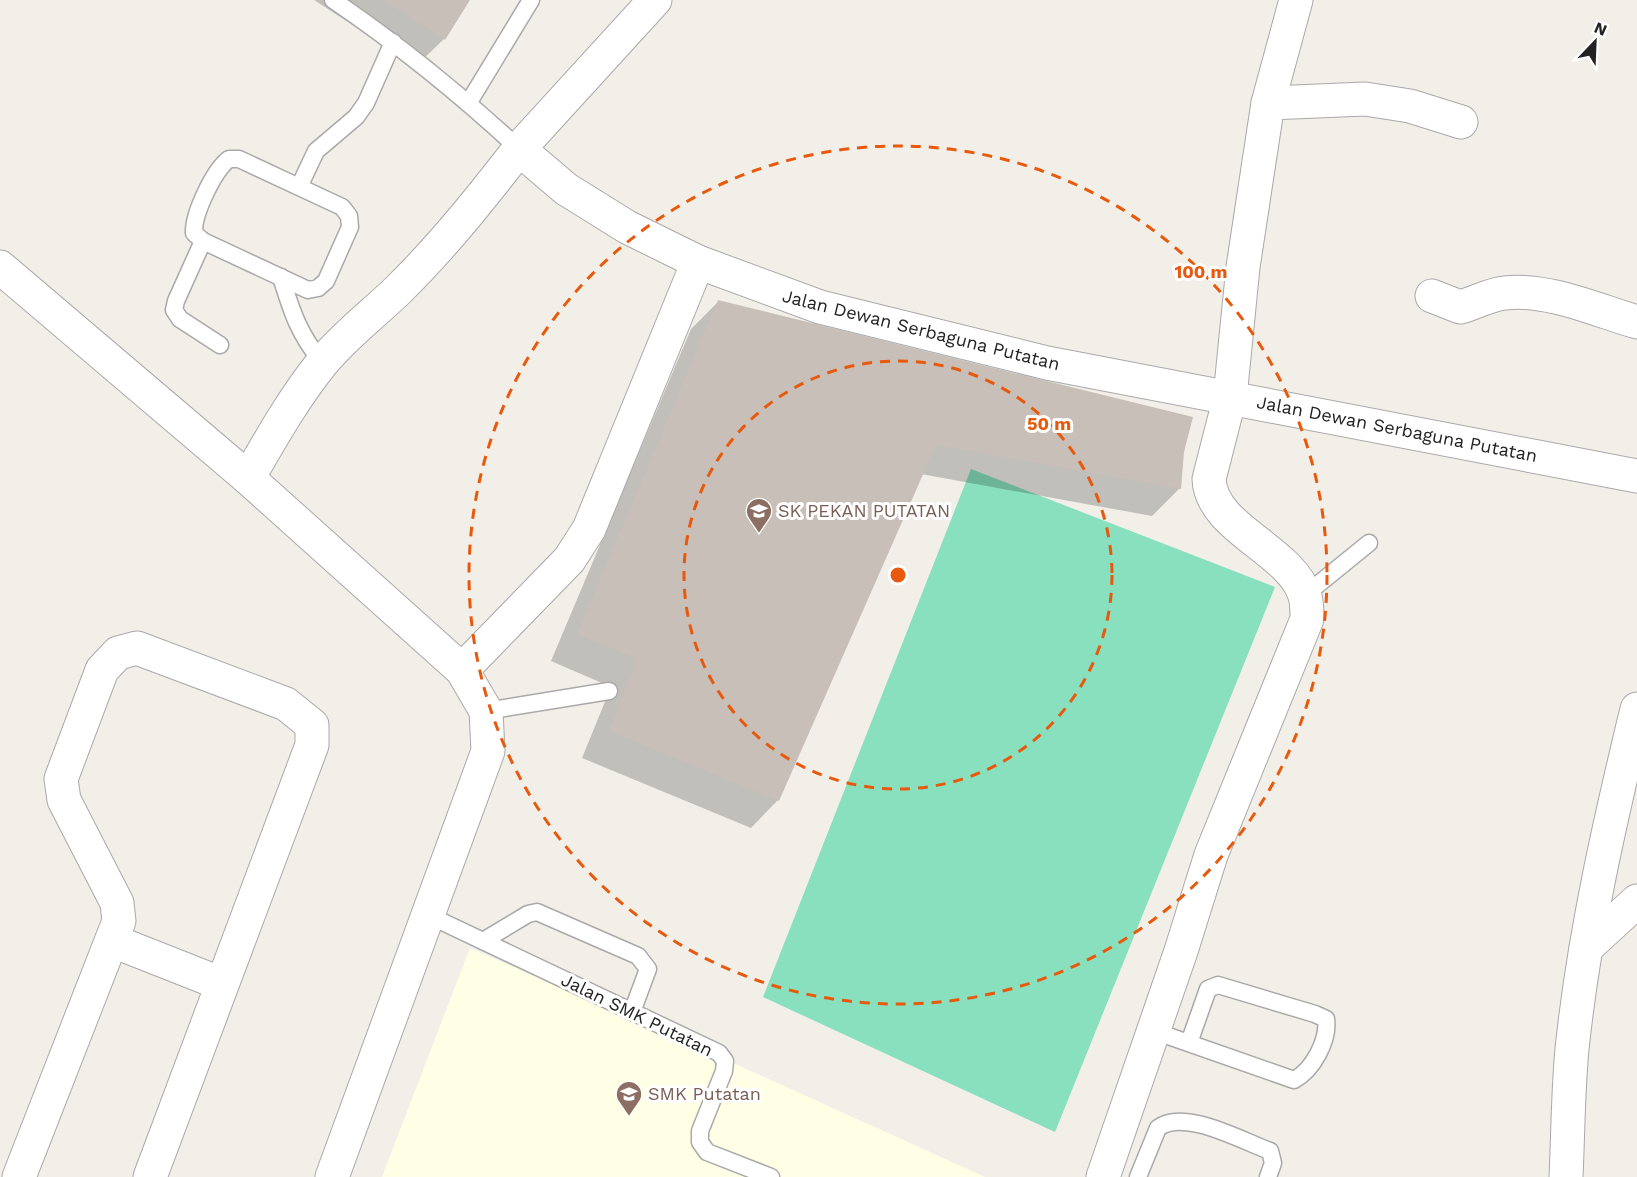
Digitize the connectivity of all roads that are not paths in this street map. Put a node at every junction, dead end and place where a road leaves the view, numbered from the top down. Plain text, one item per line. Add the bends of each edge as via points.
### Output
1 (333, 0) edge
2 (531, 0) edge
3 (655, 0) edge
4 (1296, 0) edge
5 (393, 42) junction
6 (469, 102) junction
7 (1268, 103) junction
8 (1461, 122) dead end
9 (519, 149) junction
10 (299, 187) junction
11 (203, 240) junction
12 (698, 262) junction
13 (0, 267) edge
14 (281, 277) junction
15 (1432, 296) dead end
16 (1637, 322) edge
17 (220, 345) dead end
18 (323, 363) junction
19 (1230, 397) junction
20 (1637, 476) edge
21 (248, 478) junction
22 (1369, 543) dead end
23 (1305, 595) junction
24 (462, 670) junction
25 (609, 691) dead end
26 (1637, 709) edge
27 (486, 711) junction
28 (1637, 901) edge
29 (428, 915) junction
30 (113, 941) junction
31 (483, 941) junction
32 (1586, 948) junction
33 (222, 984) junction
34 (632, 1012) junction
35 (1154, 1031) junction
36 (1189, 1043) junction
37 (1121, 1174) edge
38 (19, 1177) edge
39 (150, 1177) edge
40 (332, 1177) edge
41 (771, 1177) edge
42 (1268, 1177) edge
43 (1566, 1177) edge

1 - 5 lane
2 - 6 lane
3 - 9 street
4 - 7 street
5 - 6 lane
5 - 10 lane via 366,103 316,152
6 - 9 lane
7 - 8 street via 1365,99 1410,106
7 - 19 street via 1243,267
9 - 12 street, Jalan Dewan Serbaguna Putatan via 566,189 627,227
9 - 18 street via 442,245 352,330
10 - 11 lane via 239,159 229,159 219,166 193,222 194,233
10 - 14 lane via 342,207 349,216 350,227 326,281 318,288 308,290
11 - 14 lane
11 - 17 lane via 174,310 180,319
12 - 19 street, Jalan Dewan Serbaguna Putatan via 820,307 1047,363
12 - 24 street via 589,529 569,560
13 - 21 street
14 - 18 lane via 297,328
15 - 16 street via 1460,307 1501,293 1522,292
18 - 21 street via 296,398
19 - 20 street, Jalan Dewan Serbaguna Putatan
19 - 23 street via 1209,479 1210,493 1219,507 1294,576
21 - 24 street
22 - 23 lane
23 - 35 street via 1307,619 1211,855
24 - 27 street
25 - 27 lane
26 - 32 street via 1603,850
27 - 29 street via 488,751
28 - 32 street
29 - 31 lane, Jalan SMK Putatan
29 - 40 street
30 - 33 street
30 - 33 street via 120,921 117,903 64,800 61,779 102,670 118,653 137,648 286,704 312,725 312,745
30 - 38 street
31 - 34 lane, Jalan SMK Putatan
31 - 34 lane via 537,912 638,956 648,969
32 - 43 street via 1572,1050
33 - 39 street
34 - 41 lane, Jalan SMK Putatan via 719,1053 725,1061 724,1071 700,1131 700,1142 707,1152
35 - 36 lane
35 - 37 street
36 - 36 lane via 1294,1080 1311,1068 1327,1029 1326,1019 1218,985 1208,989
37 - 42 lane via 1158,1128 1175,1120 1190,1121 1269,1151 1273,1163

